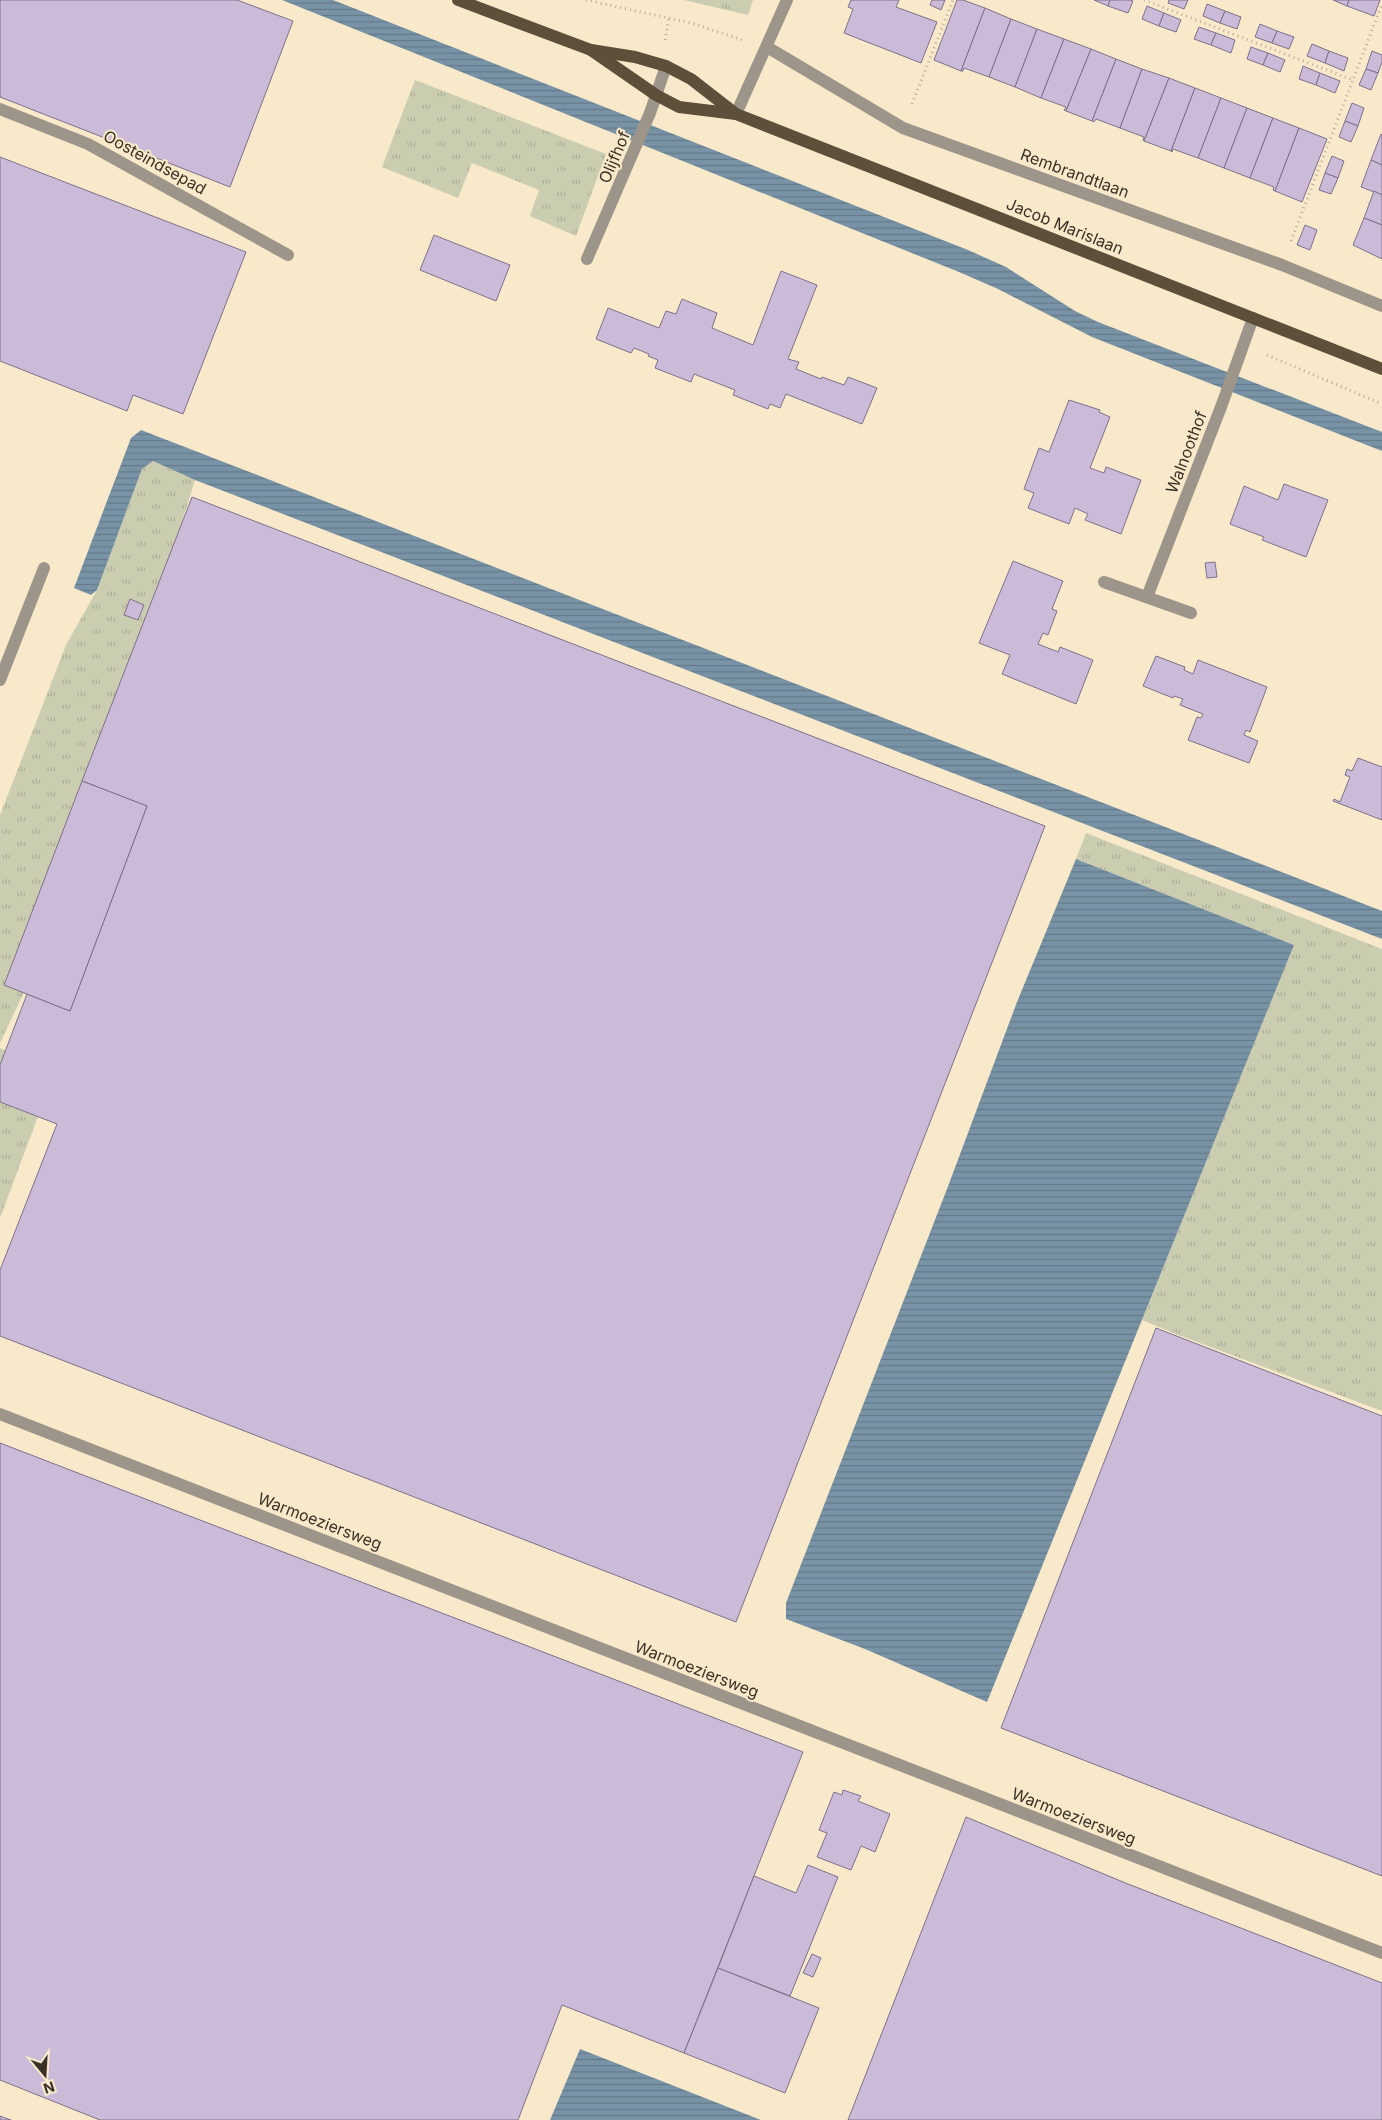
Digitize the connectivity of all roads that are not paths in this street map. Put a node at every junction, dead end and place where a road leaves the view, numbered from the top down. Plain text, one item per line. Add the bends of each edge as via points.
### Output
1 (458, 0) edge
2 (787, 0) edge
3 (767, 47) junction
4 (591, 50) junction
5 (666, 66) junction
6 (656, 95) junction
7 (0, 109) edge
8 (736, 114) junction
9 (288, 255) dead end
10 (588, 259) dead end
11 (1382, 306) edge
12 (1253, 318) junction
13 (1382, 369) edge
14 (44, 568) dead end
15 (1104, 582) dead end
16 (1147, 597) junction
17 (1191, 613) dead end
18 (0, 680) edge
19 (0, 1414) edge
20 (1382, 1953) edge

1 - 4 main road, Jacob Marislaan
2 - 3 street
3 - 8 street
3 - 11 street, Rembrandtlaan via 903,128 1282,265
4 - 5 main road, Jacob Marislaan via 636,57
4 - 6 main road, Jacob Marislaan
5 - 6 street, Olijfhof
5 - 8 main road, Jacob Marislaan via 691,79
6 - 8 main road, Jacob Marislaan via 679,107
6 - 10 street, Olijfhof
7 - 9 street, Oosteindsepad via 88,144
8 - 12 main road, Jacob Marislaan
12 - 13 main road, Jacob Marislaan
12 - 16 street, Walnoothof
14 - 18 street
15 - 16 street
16 - 17 street
19 - 20 street, Warmoeziersweg

